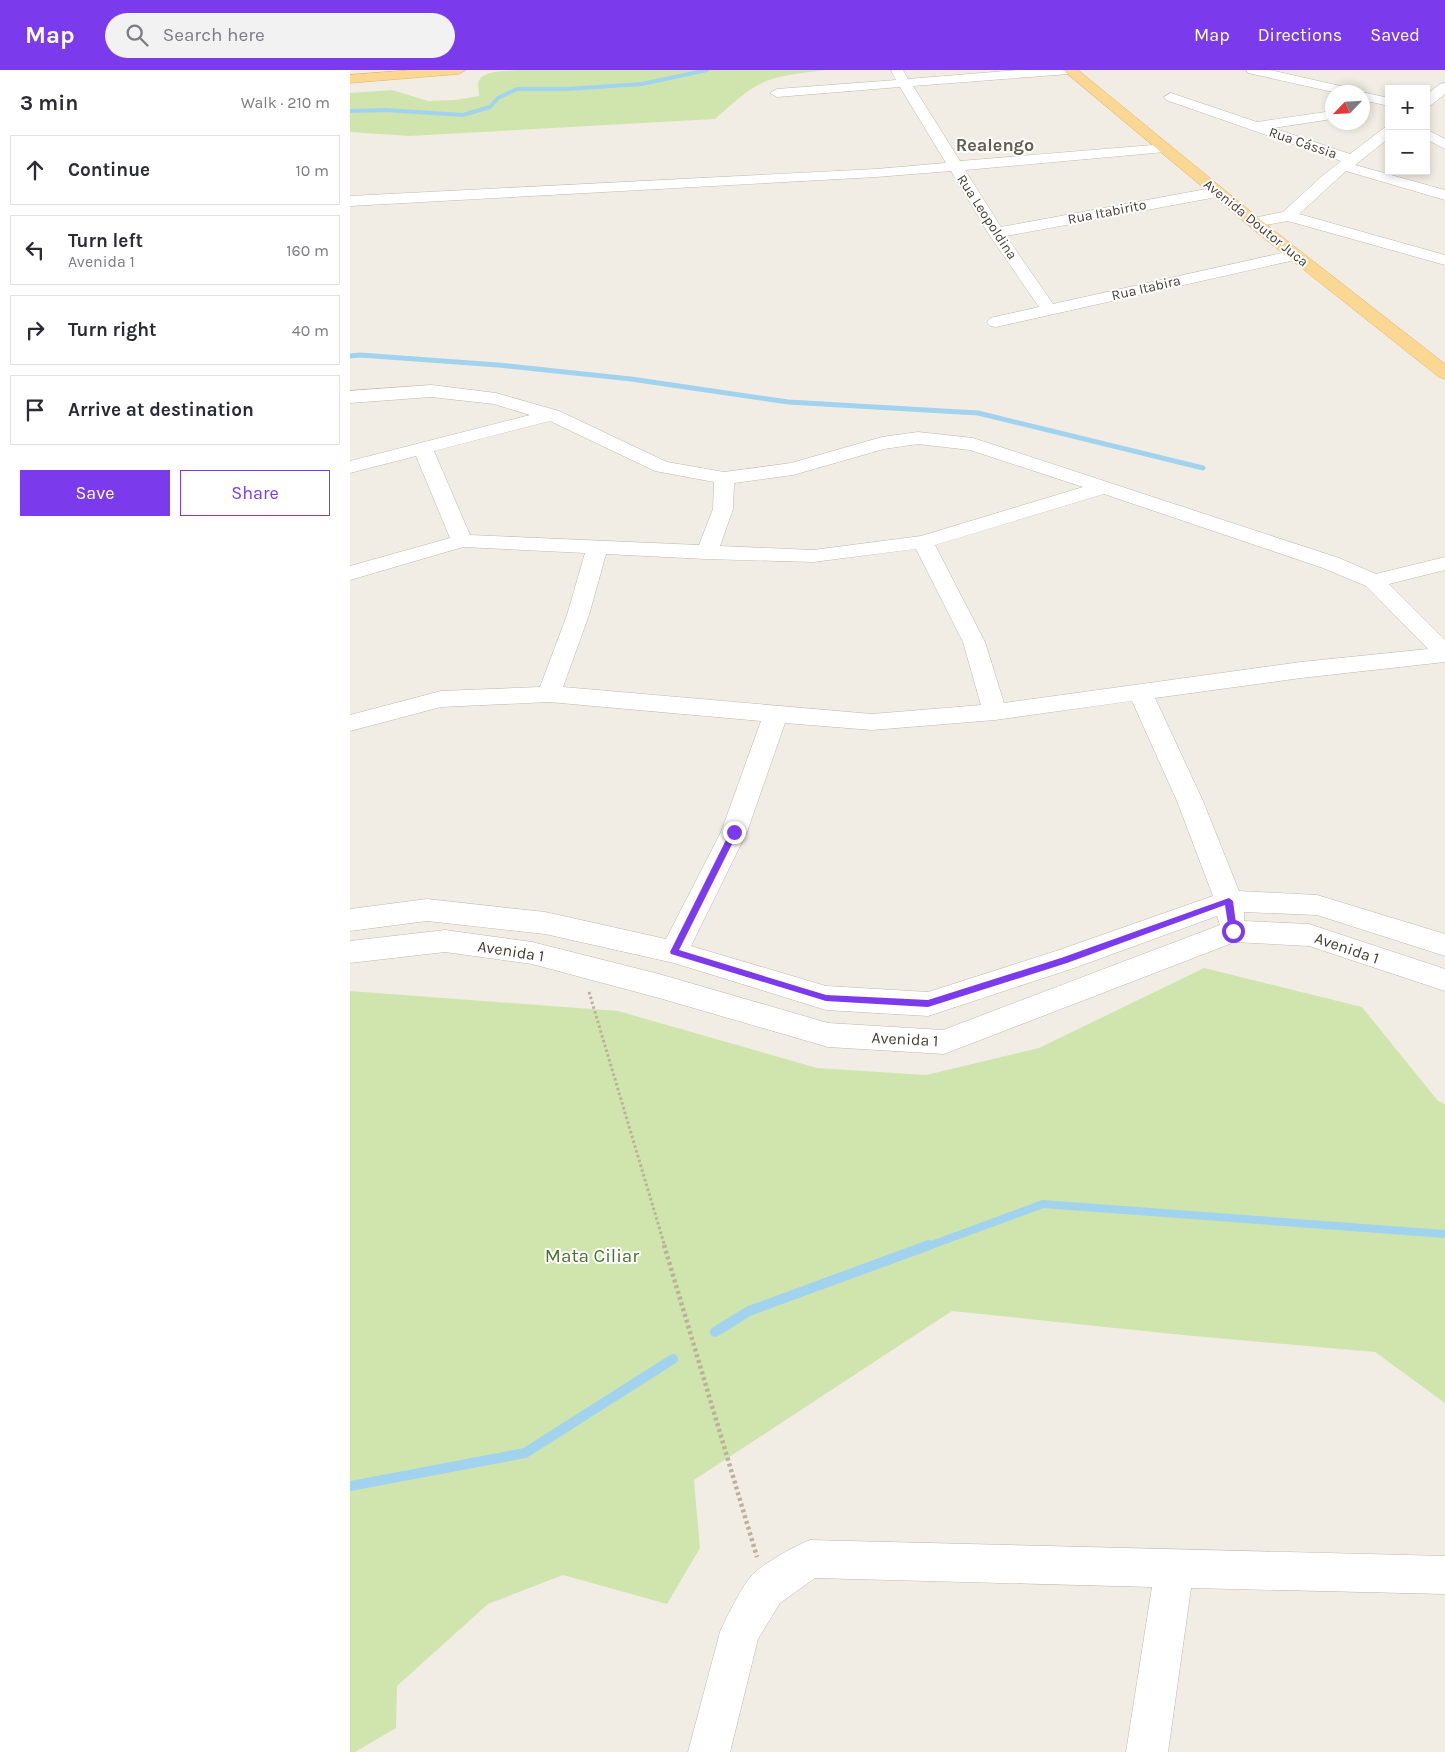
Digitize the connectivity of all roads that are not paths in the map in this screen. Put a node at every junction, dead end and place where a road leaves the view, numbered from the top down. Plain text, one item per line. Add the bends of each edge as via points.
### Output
1 (460, 70) edge
2 (1070, 70) edge
3 (1086, 70) edge
4 (1253, 70) edge
5 (901, 76) edge
6 (350, 79) edge
7 (1325, 86) edge
8 (1445, 87) edge
9 (777, 93) dead end
10 (1171, 97) dead end
11 (1375, 99) edge
12 (1430, 107) edge
13 (1385, 112) edge
14 (1325, 116) edge
15 (1254, 126) junction
16 (1385, 134) edge
17 (1430, 136) edge
18 (1445, 145) edge
19 (1165, 148) junction
20 (1348, 163) junction
21 (955, 167) junction
22 (1217, 192) junction
23 (1445, 194) edge
24 (350, 202) edge
25 (1288, 216) junction
26 (1270, 219) junction
27 (1254, 222) junction
28 (996, 233) junction
29 (1295, 255) junction
30 (1445, 260) edge
31 (1049, 310) junction
32 (996, 322) dead end
33 (1445, 357) edge
34 (1445, 373) edge
35 (350, 397) edge
36 (552, 415) junction
37 (423, 448) junction
38 (350, 467) edge
39 (724, 478) junction
40 (1106, 487) junction
41 (462, 541) junction
42 (923, 542) junction
43 (597, 547) junction
44 (706, 553) junction
45 (1445, 563) edge
46 (350, 573) edge
47 (1374, 581) junction
48 (1445, 654) edge
49 (1140, 692) junction
50 (549, 694) junction
51 (995, 712) junction
52 (776, 713) junction
53 (350, 723) edge
54 (1229, 901) junction
55 (350, 920) edge
56 (1233, 931) junction
57 (1445, 945) edge
58 (350, 952) edge
59 (674, 952) junction
60 (1445, 980) edge
61 (1174, 1568) junction
62 (1445, 1575) edge
63 (709, 1752) edge
64 (1147, 1752) edge

1 - 6 main road
2 - 5 street
2 - 19 main road, Avenida Doutor Juca
3 - 26 main road, Avenida Doutor Juca
4 - 7 street
5 - 9 street
5 - 21 street, Rua Leopoldina
8 - 12 street
10 - 15 street, Rua Cássia
11 - 13 street via 1364,111
14 - 15 street, Rua Cássia
15 - 20 street, Rua Cássia
16 - 20 street
17 - 18 street
19 - 21 street
19 - 22 main road, Avenida Doutor Juca
20 - 23 street, Rua Cássia
20 - 25 street
21 - 24 street
21 - 28 street, Rua Leopoldina
22 - 27 main road, Avenida Doutor Juca
22 - 28 street, Rua Itabirito
25 - 26 street
25 - 30 street
26 - 27 street
26 - 33 main road, Avenida Doutor Juca
27 - 29 main road, Avenida Doutor Juca
28 - 31 street, Rua Leopoldina
29 - 31 street, Rua Itabira
29 - 34 main road, Avenida Doutor Juca
31 - 32 street, Rua Itabira
35 - 36 street via 431,391 496,399
36 - 37 street
36 - 39 street via 662,467
37 - 38 street
37 - 41 street
39 - 40 street via 793,469 882,443 918,438 973,444
39 - 44 street via 722,509
40 - 42 street
40 - 47 street via 1331,563
41 - 43 street
41 - 46 street
42 - 44 street via 813,556
42 - 51 street via 974,642
43 - 44 street
43 - 50 street via 578,615
45 - 47 street
47 - 48 street
48 - 49 street
49 - 51 street
49 - 54 street via 1190,801
50 - 52 street
50 - 53 street via 442,699
51 - 52 street via 872,722
52 - 59 street via 734,832
54 - 56 street
54 - 57 street, Avenida 1 via 1317,905
54 - 59 street, Avenida 1 via 928,1004 826,998
55 - 59 street, Avenida 1 via 427,910 545,923
56 - 58 street, Avenida 1 via 944,1042 828,1035 532,953 445,941
56 - 60 street, Avenida 1 via 1309,935
61 - 62 street
61 - 63 street via 810,1559 766,1588 740,1632
61 - 64 street

